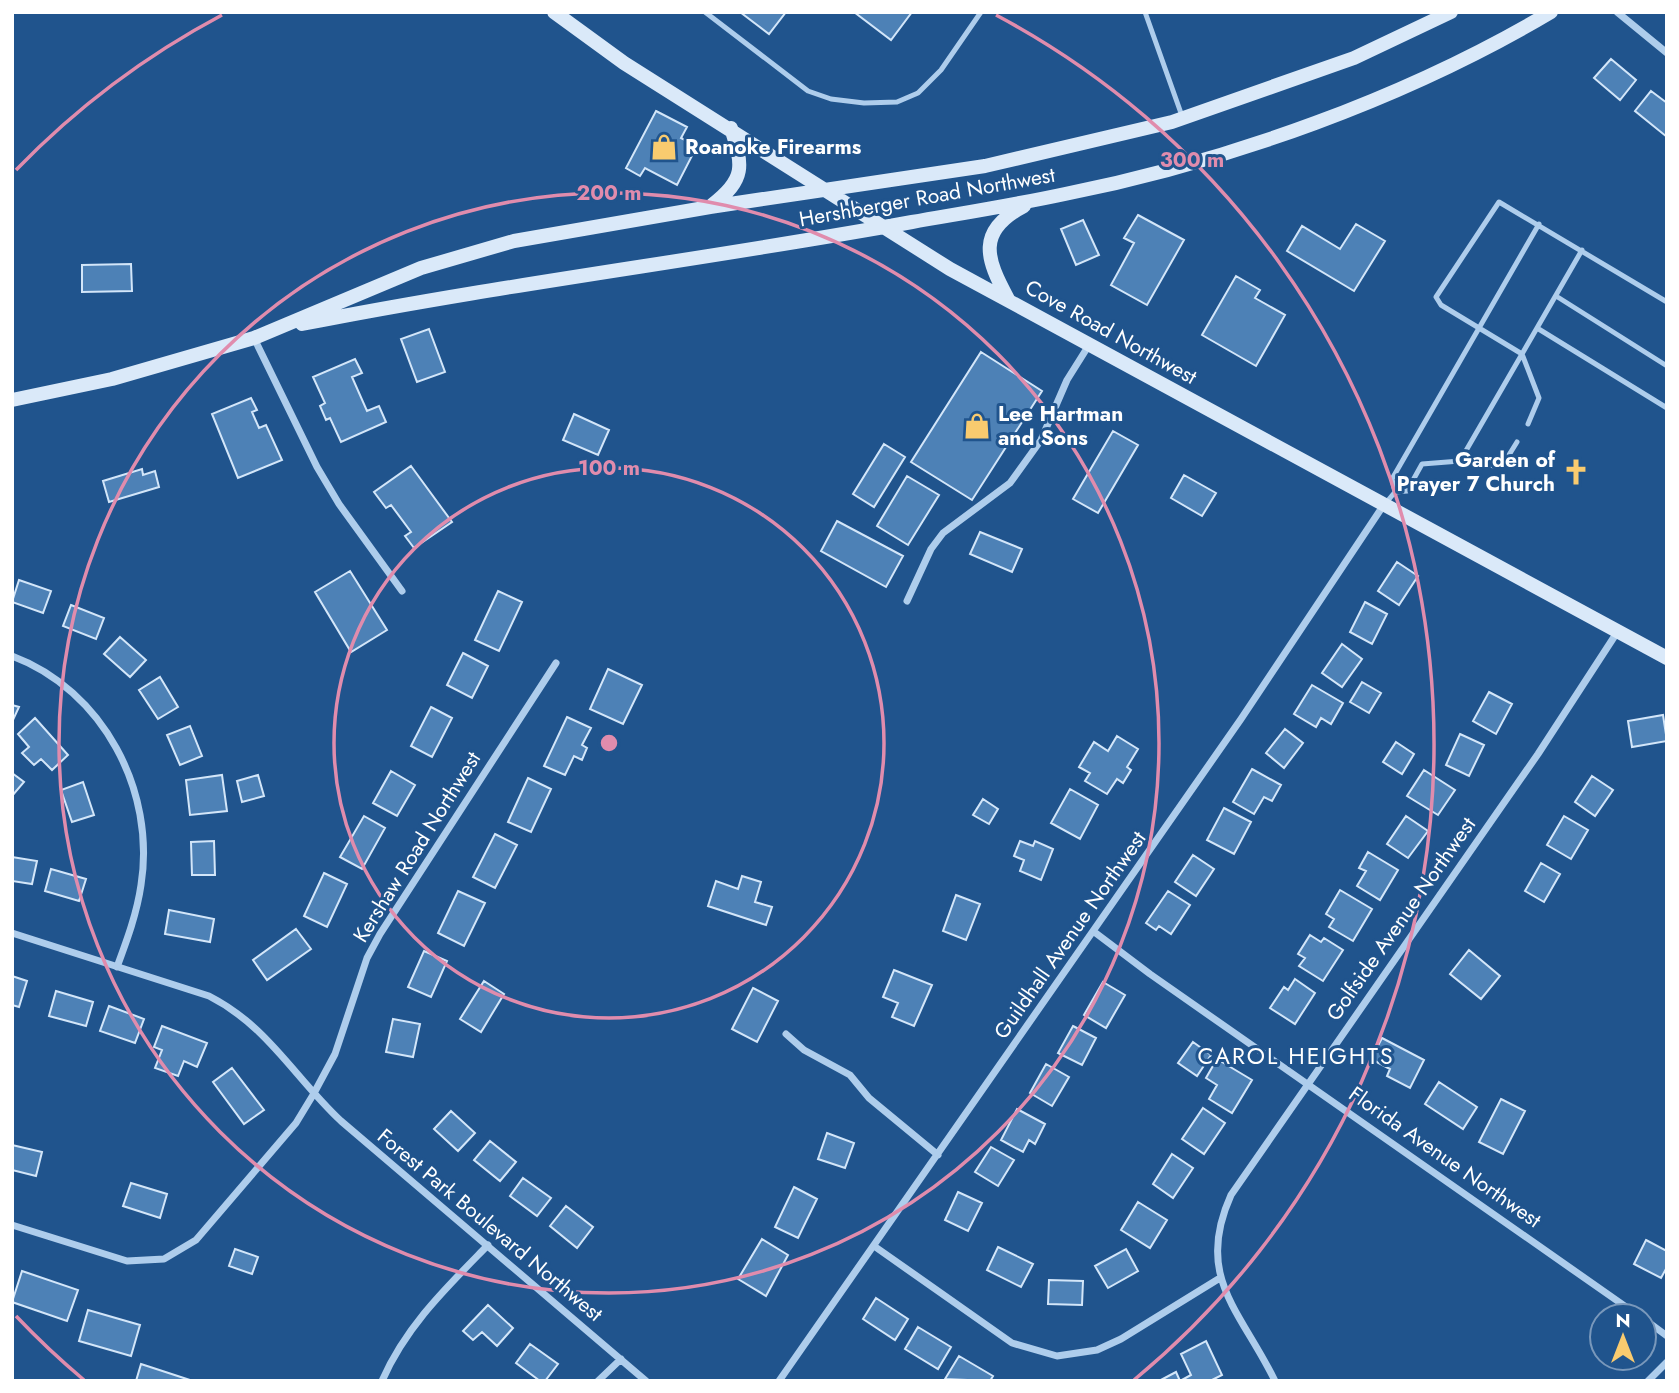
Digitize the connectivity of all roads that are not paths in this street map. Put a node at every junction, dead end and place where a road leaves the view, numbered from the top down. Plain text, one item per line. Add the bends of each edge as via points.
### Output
1 (554, 12) edge
2 (705, 12) edge
3 (981, 12) edge
4 (1145, 12) edge
5 (1451, 12) edge
6 (1551, 12) edge
7 (1616, 12) edge
8 (1667, 53) edge
9 (1183, 119) junction
10 (731, 128) junction
11 (829, 191) junction
12 (1038, 199) junction
13 (710, 207) junction
14 (1539, 224) junction
15 (885, 227) junction
16 (1582, 250) junction
17 (1556, 296) junction
18 (1008, 300) junction
19 (1667, 302) edge
20 (283, 328) junction
21 (1478, 328) junction
22 (1537, 328) junction
23 (254, 338) junction
24 (1090, 344) junction
25 (1522, 354) junction
26 (1667, 366) edge
27 (12, 400) edge
28 (1667, 408) edge
29 (1528, 424) dead end
30 (1517, 442) dead end
31 (1460, 461) junction
32 (1395, 492) junction
33 (1383, 506) junction
34 (402, 592) dead end
35 (908, 601) dead end
36 (1616, 634) junction
37 (12, 656) edge
38 (1667, 658) edge
39 (556, 663) dead end
40 (1093, 931) junction
41 (12, 933) edge
42 (117, 967) junction
43 (786, 1034) dead end
44 (1307, 1083) junction
45 (313, 1095) junction
46 (938, 1155) junction
47 (12, 1224) edge
48 (488, 1245) junction
49 (874, 1246) junction
50 (1220, 1278) junction
51 (1620, 1302) edge
52 (621, 1359) junction
53 (1667, 1362) edge
54 (382, 1381) edge
55 (598, 1381) edge
56 (646, 1381) edge
57 (779, 1381) edge
58 (1275, 1381) edge
59 (1648, 1381) edge

1 - 10 main road, Cove Road Northwest
2 - 3 lane via 808,91 864,103 897,102 918,93
4 - 9 lane
5 - 9 main road, Hershberger Road Northwest via 1354,58
6 - 12 main road, Hershberger Road Northwest via 1460,60 1276,136
7 - 8 street
9 - 11 main road, Hershberger Road Northwest via 985,166
10 - 11 main road, Cove Road Northwest
10 - 13 main road via 741,170 733,186
11 - 13 main road, Hershberger Road Northwest
11 - 15 main road, Cove Road Northwest
12 - 15 main road, Hershberger Road Northwest
12 - 18 main road via 1010,213 992,233 989,257
13 - 20 main road, Hershberger Road Northwest via 458,255
14 - 16 lane
14 - 21 lane
14 - 21 lane via 1499,202 1436,297
15 - 18 main road, Cove Road Northwest
15 - 20 main road, Hershberger Road Northwest
16 - 17 lane
16 - 19 lane
17 - 22 lane
17 - 26 lane
18 - 24 main road, Cove Road Northwest
20 - 23 main road, Hershberger Road Northwest
21 - 25 lane
21 - 32 lane via 1392,480
22 - 25 lane
22 - 28 lane
23 - 27 main road, Hershberger Road Northwest via 112,379
23 - 34 street via 317,467
24 - 33 main road, Cove Road Northwest
24 - 35 street via 1067,380 1041,440 1010,483 943,533
25 - 29 lane via 1539,398
25 - 31 lane
30 - 31 lane via 1504,463 1495,466
31 - 32 lane via 1422,464 1407,491
32 - 33 lane
33 - 36 main road, Cove Road Northwest
33 - 40 street, Guildhall Avenue Northwest via 1330,590
36 - 38 main road, Cove Road Northwest
36 - 44 street, Golfside Avenue Northwest via 1538,754
37 - 42 street via 43,671 85,704 120,755 134,789 141,819 142,883
39 - 45 street, Kershaw Road Northwest via 380,934 335,1054
40 - 44 street, Florida Avenue Northwest
40 - 46 street, Guildhall Avenue Northwest
41 - 42 street, Forest Park Boulevard Northwest
42 - 45 street, Forest Park Boulevard Northwest via 209,996 232,1008 267,1039
43 - 46 street via 850,1076 869,1098
44 - 50 street, Golfside Avenue Northwest via 1221,1217 1217,1236
44 - 51 street, Florida Avenue Northwest
45 - 47 street, Kershaw Road Northwest via 296,1123 196,1240 164,1259 127,1261
45 - 48 street, Forest Park Boulevard Northwest
46 - 49 street, Guildhall Avenue Northwest
48 - 52 street, Forest Park Boulevard Northwest
48 - 54 street via 406,1336
49 - 50 street via 1012,1343 1057,1356 1097,1350 1121,1339
49 - 57 street, Guildhall Avenue Northwest
50 - 58 street, Golfside Avenue Northwest
52 - 55 street
52 - 56 street, Forest Park Boulevard Northwest
53 - 59 street

